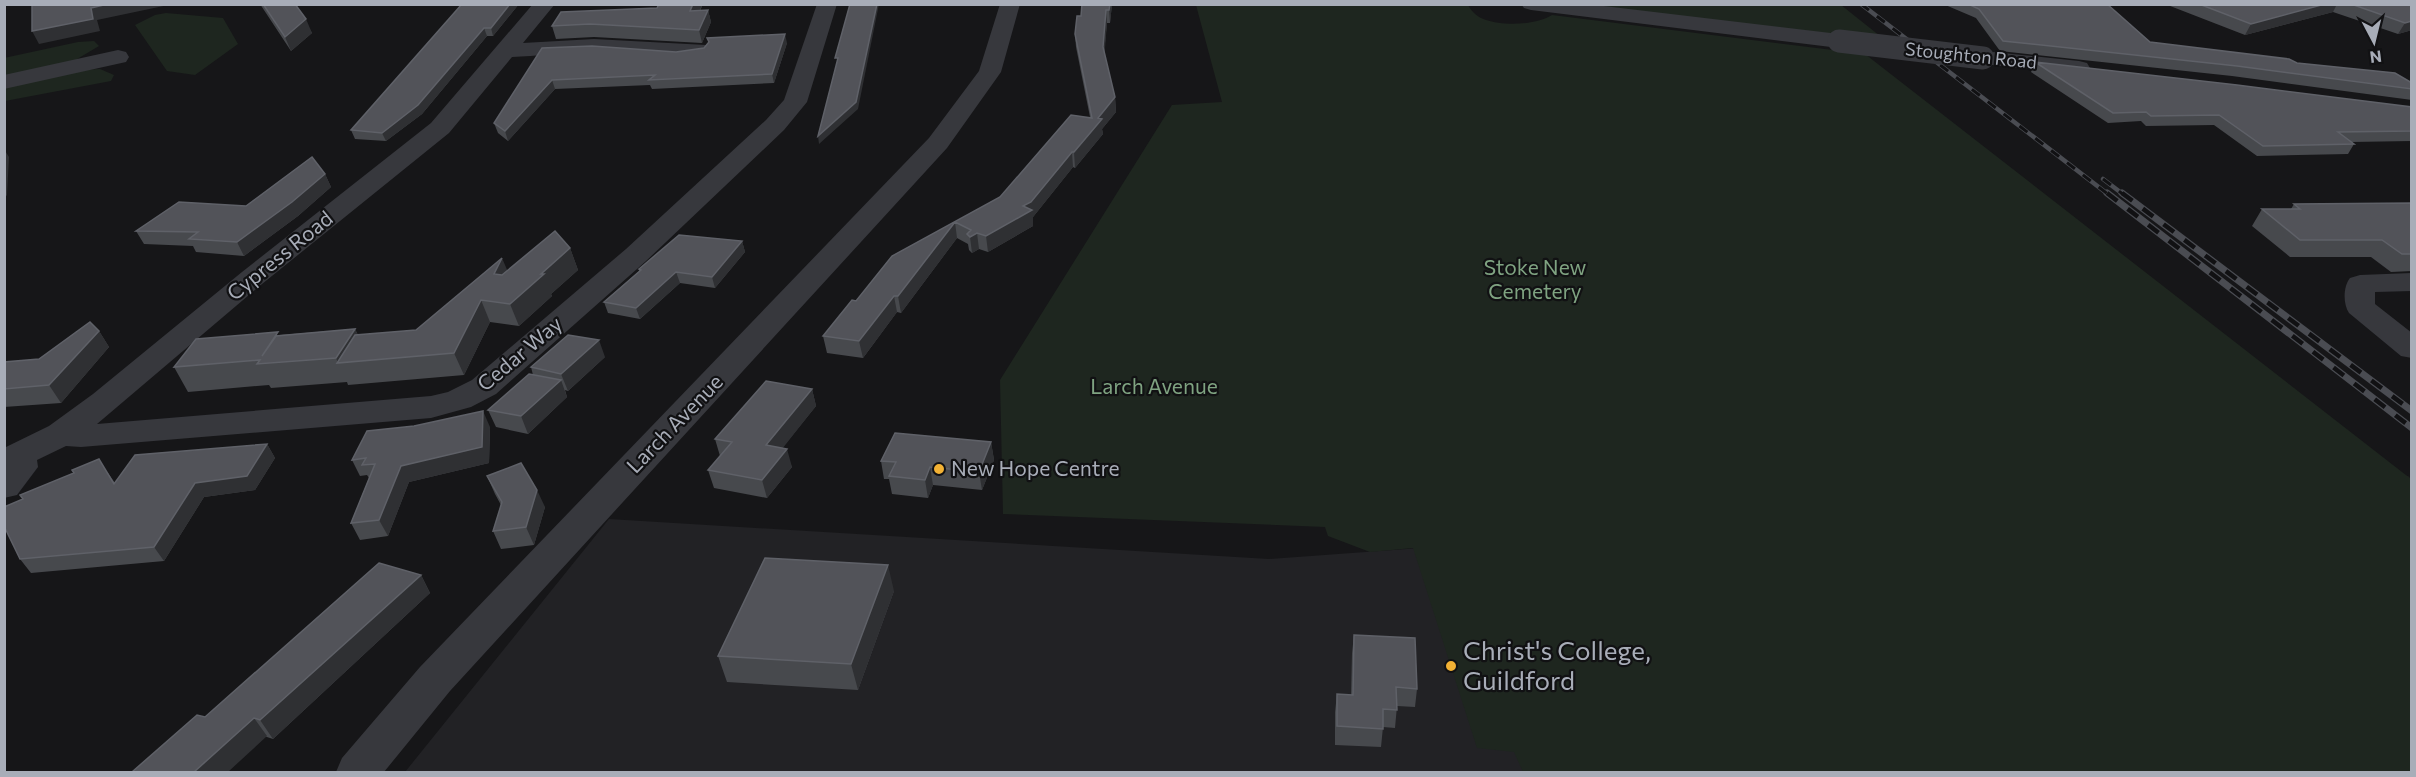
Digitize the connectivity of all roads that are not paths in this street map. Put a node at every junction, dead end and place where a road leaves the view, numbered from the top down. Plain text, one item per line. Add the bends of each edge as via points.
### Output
1 (545, 4) edge
2 (827, 4) edge
3 (1010, 4) edge
4 (1531, 4) edge
5 (698, 50) edge
6 (507, 51) junction
7 (121, 58) dead end
8 (2096, 70) edge
9 (4, 82) edge
10 (2412, 282) edge
11 (2412, 349) edge
12 (61, 434) junction
13 (9, 463) edge
14 (358, 772) edge

1 - 6 street, Cypress Road
2 - 12 street, Cedar Way via 795,102 775,125 644,248 484,387 459,400 431,407 93,435
3 - 14 street, Larch Avenue via 990,72 938,143 435,678
4 - 8 street, Stoughton Road, bridge
5 - 6 street via 653,58 594,46
6 - 12 street, Cypress Road via 440,128
7 - 9 street
10 - 11 street via 2360,284 2361,308
12 - 13 street, Cypress Road

